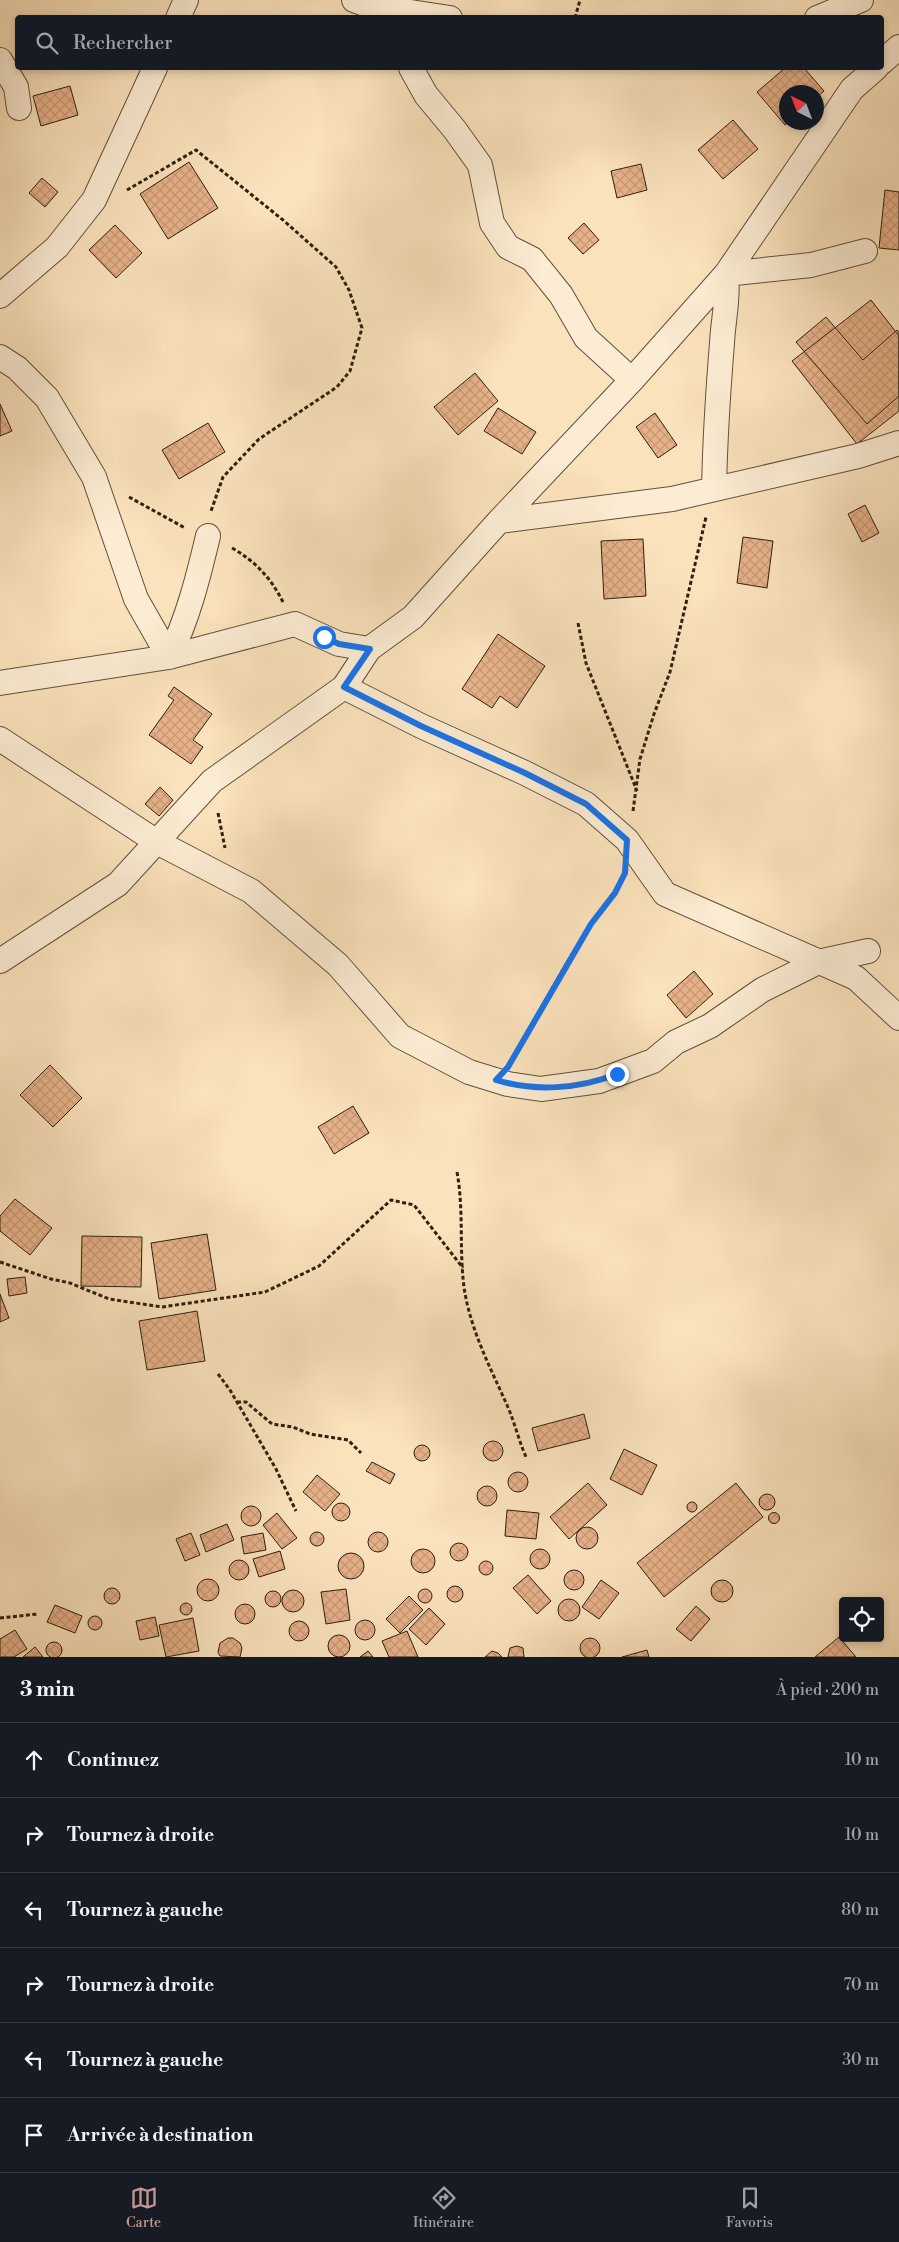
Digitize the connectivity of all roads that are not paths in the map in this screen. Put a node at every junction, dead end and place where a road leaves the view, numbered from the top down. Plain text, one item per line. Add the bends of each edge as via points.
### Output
1 (186, 0) edge
2 (861, 0) edge
3 (367, 8) edge
4 (179, 15) edge
5 (425, 15) edge
6 (828, 15) edge
7 (899, 47) edge
8 (0, 60) edge
9 (884, 60) edge
10 (154, 70) edge
11 (412, 70) edge
12 (874, 70) edge
13 (19, 108) dead end
14 (865, 250) dead end
15 (726, 274) junction
16 (0, 296) edge
17 (0, 357) edge
18 (632, 380) junction
19 (899, 443) edge
20 (714, 490) junction
21 (499, 521) junction
22 (208, 536) road end
23 (370, 649) junction
24 (169, 657) junction
25 (0, 683) edge
26 (344, 687) junction
27 (0, 739) edge
28 (156, 842) junction
29 (868, 951) dead end
30 (0, 961) edge
31 (818, 962) junction
32 (899, 1018) edge

1 - 4 street
2 - 6 street
3 - 5 street
7 - 9 street
8 - 13 street via 16,87
10 - 16 street via 94,200 57,247
11 - 18 street via 426,96 480,165 492,223 508,247 532,259 561,295 586,338
12 - 15 street via 852,89
14 - 15 street via 811,265
15 - 18 street
15 - 20 street via 728,294 715,425
17 - 24 street via 17,368 47,398 94,477 136,599
18 - 21 street
19 - 20 street via 858,456
20 - 21 street via 672,499
21 - 23 street via 413,617
22 - 24 street via 181,634
23 - 24 street via 339,644 295,624
23 - 26 street
24 - 25 street
26 - 28 street via 212,781
26 - 31 street via 586,804 627,840 665,894
27 - 28 street
28 - 30 street via 118,884
28 - 31 street via 251,891 338,965 400,1036 469,1072 542,1089 599,1081 653,1061 676,1042 710,1026 762,990
29 - 31 street
31 - 32 street via 856,978

